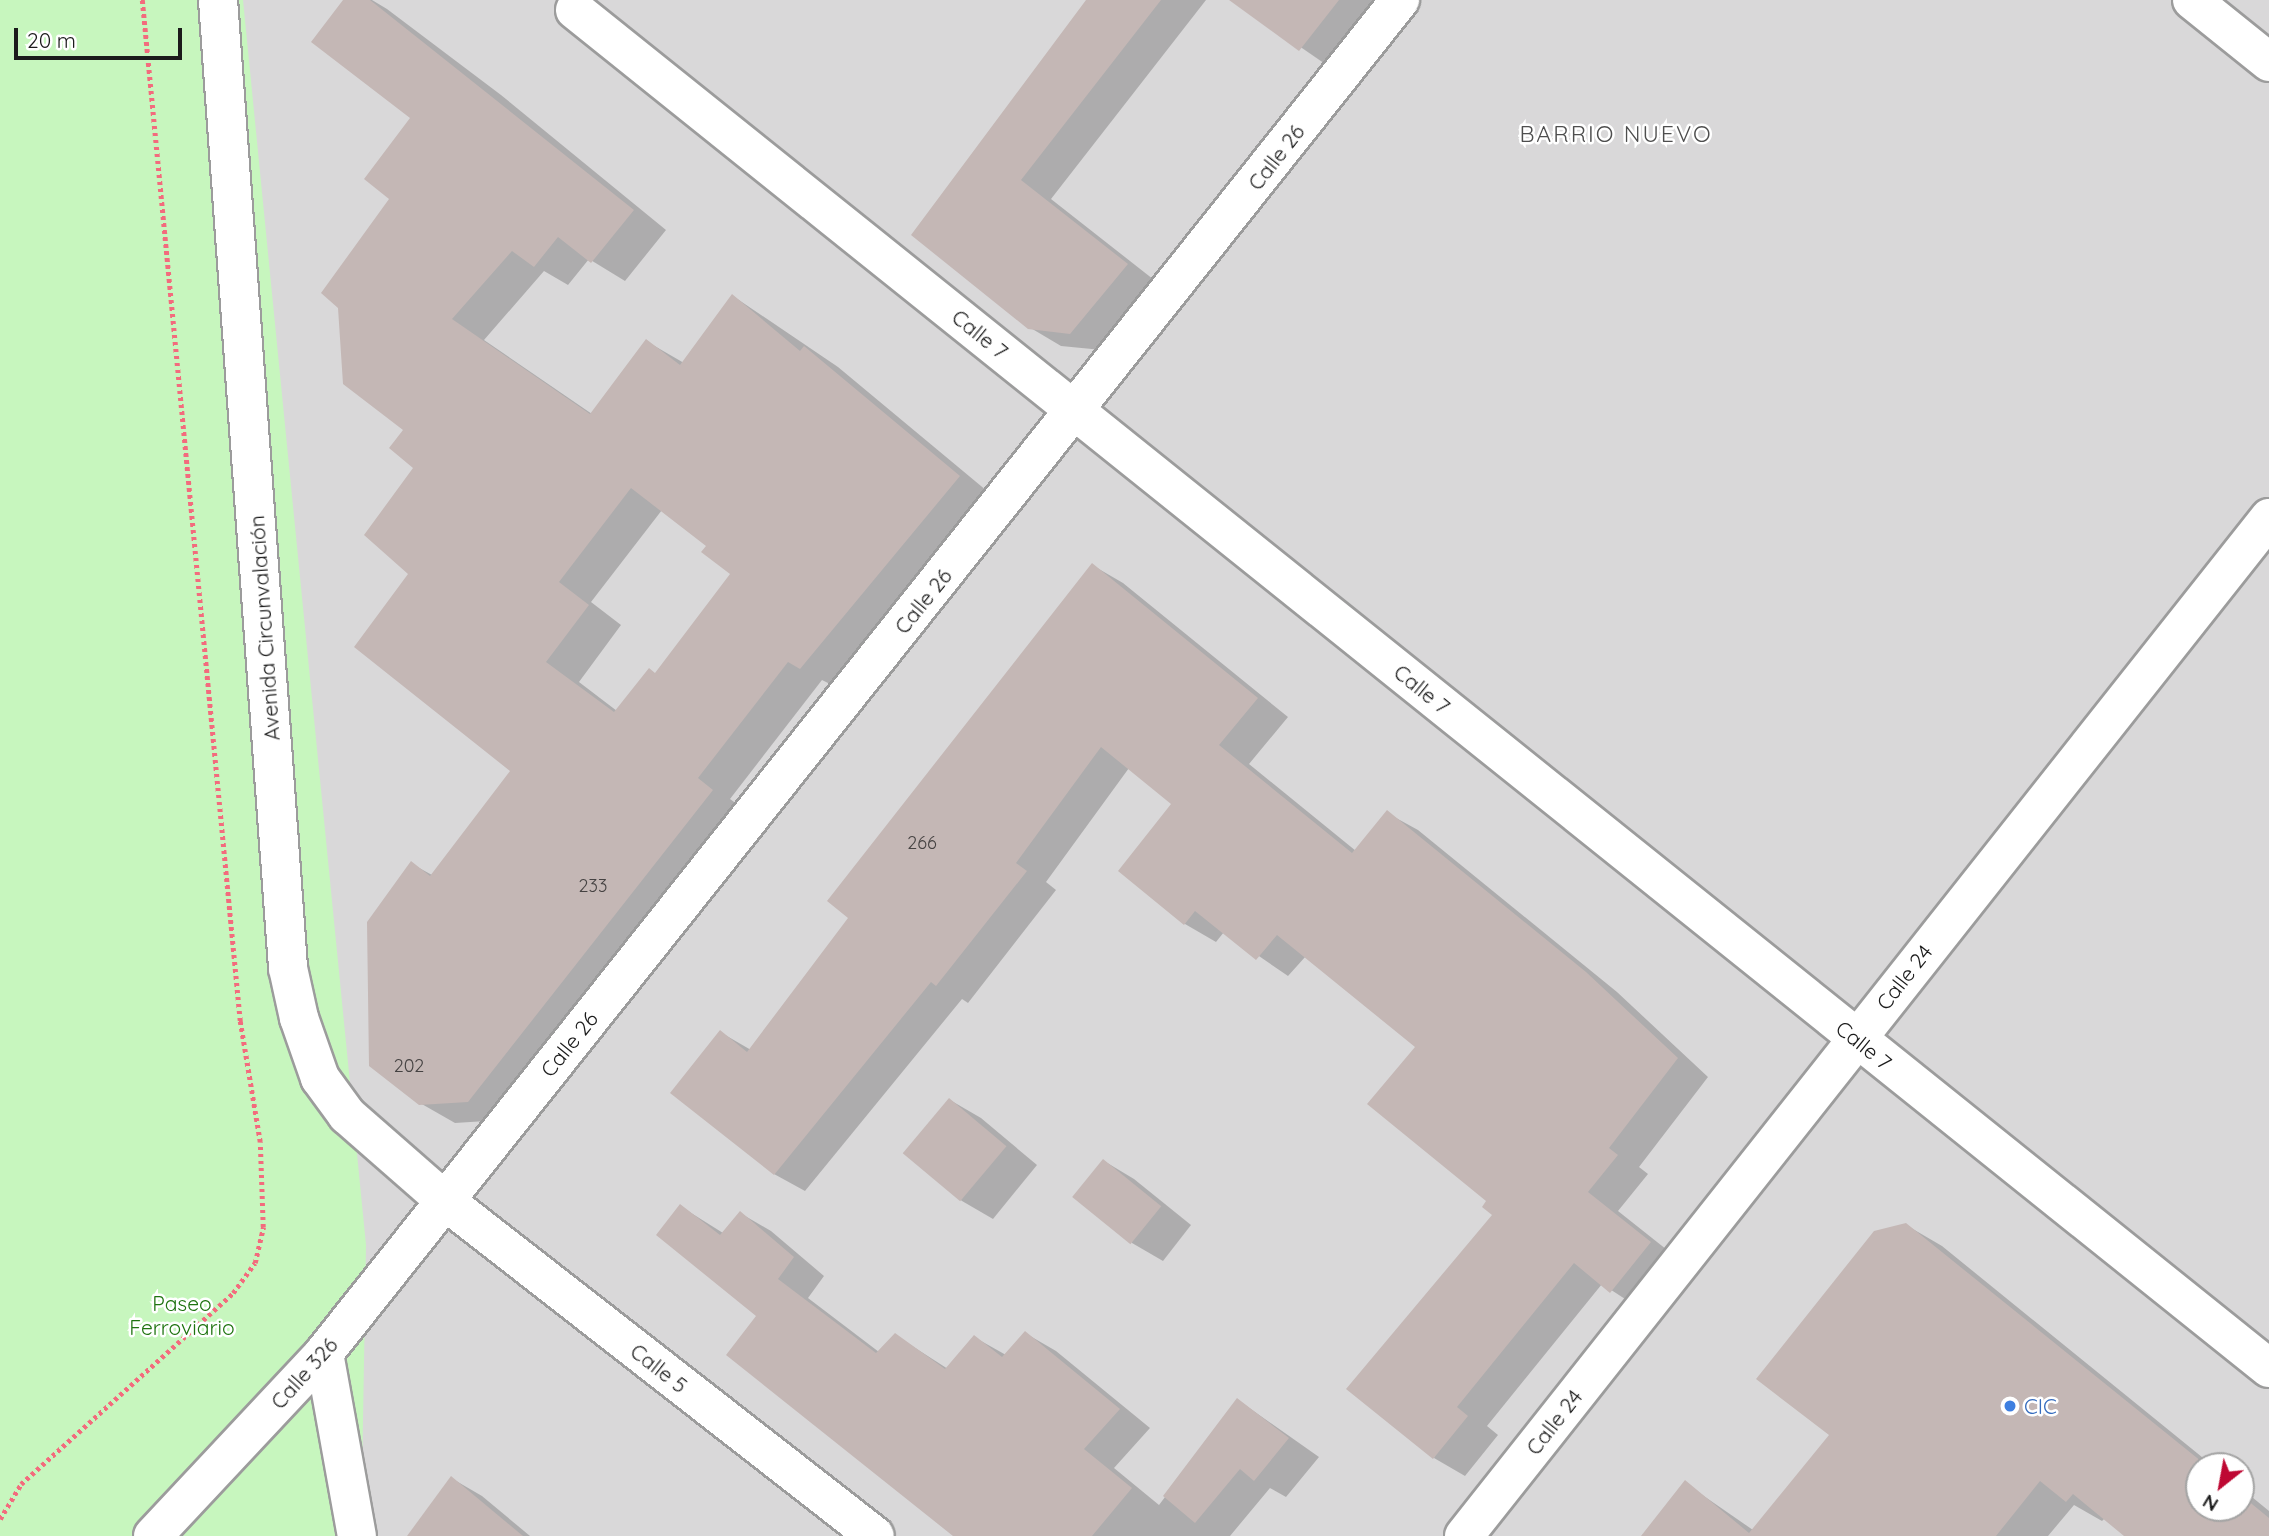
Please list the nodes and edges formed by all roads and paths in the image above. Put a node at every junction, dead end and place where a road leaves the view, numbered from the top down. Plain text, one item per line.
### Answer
1 (142, 0) edge
2 (218, 0) edge
3 (1400, 0) edge
4 (2192, 0) edge
5 (575, 10) dead end
6 (2269, 62) edge
7 (1076, 411) junction
8 (2269, 518) edge
9 (1855, 1038) junction
10 (444, 1200) junction
11 (324, 1353) junction
12 (2269, 1368) edge
13 (0, 1519) edge
14 (153, 1536) edge
15 (357, 1536) edge
16 (875, 1536) edge
17 (1464, 1536) edge

1 - 13 path
2 - 10 street, Avenida Circunvalación
3 - 7 street, Calle 26
4 - 6 street
5 - 7 street, Calle 7
7 - 9 street, Calle 7
7 - 10 street, Calle 26
8 - 9 street, Calle 24
9 - 12 street, Calle 7
9 - 17 street, Calle 24
10 - 11 street, Calle 326
10 - 16 street, Calle 5
11 - 14 street, Calle 326
11 - 15 street

